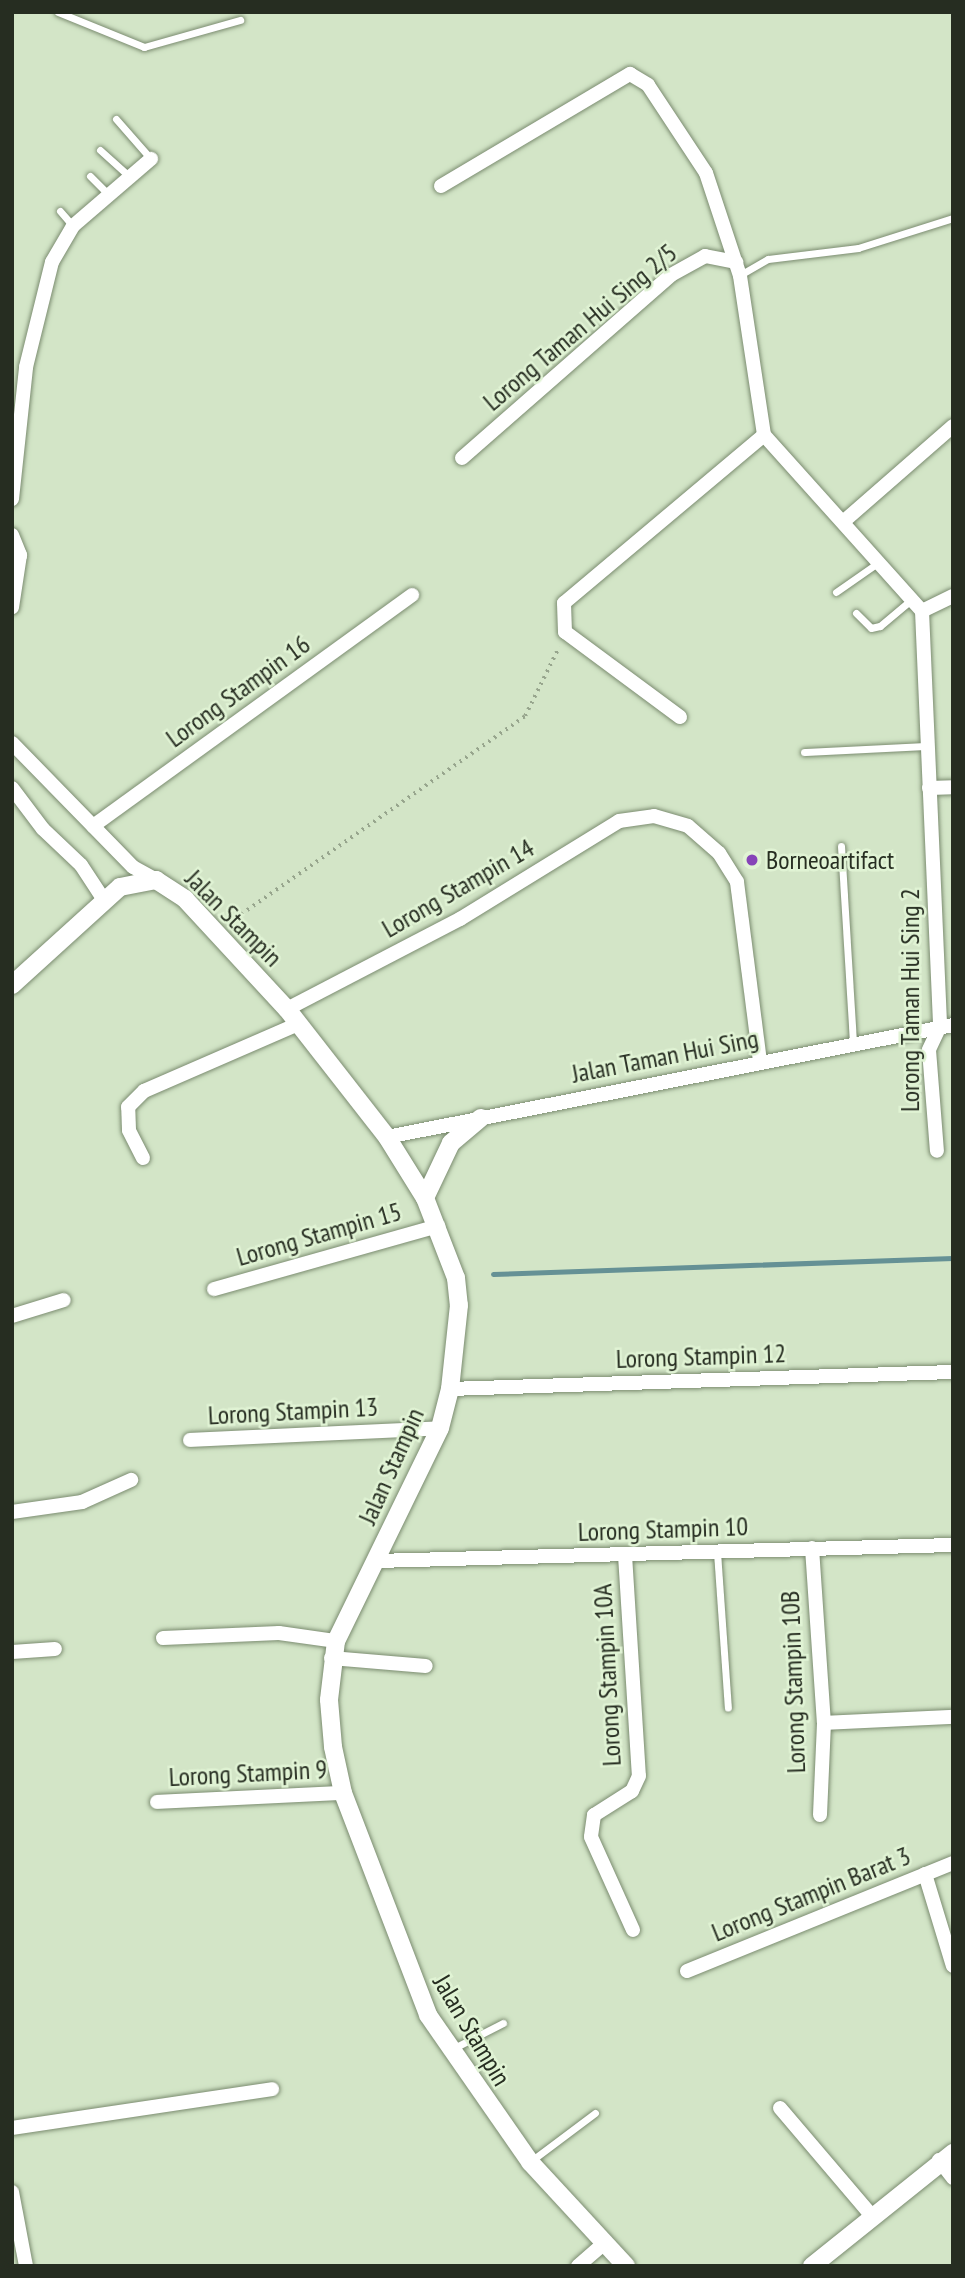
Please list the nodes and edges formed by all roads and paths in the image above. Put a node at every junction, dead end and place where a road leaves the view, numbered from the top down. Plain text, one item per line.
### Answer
1 (58, 12) edge
2 (240, 20) dead end
3 (116, 119) dead end
4 (100, 150) dead end
5 (151, 159) joint
6 (90, 176) dead end
7 (129, 176) junction
8 (441, 186) dead end
9 (107, 193) junction
10 (60, 211) dead end
11 (953, 218) edge
12 (73, 226) junction
13 (738, 269) junction
14 (953, 426) edge
15 (764, 435) junction
16 (462, 458) dead end
17 (12, 499) edge
18 (843, 522) junction
19 (12, 534) edge
20 (880, 561) junction
21 (836, 592) dead end
22 (412, 595) dead end
23 (953, 596) edge
24 (911, 600) junction
25 (12, 607) edge
26 (922, 611) junction
27 (856, 613) dead end
28 (565, 632) junction
29 (680, 717) dead end
30 (12, 743) edge
31 (927, 746) junction
32 (804, 752) dead end
33 (953, 787) edge
34 (12, 788) edge
35 (929, 788) junction
36 (93, 826) junction
37 (841, 846) dead end
38 (156, 880) junction
39 (104, 901) junction
40 (216, 932) junction
41 (12, 985) edge
42 (287, 1009) junction
43 (298, 1024) junction
44 (946, 1026) edge
45 (853, 1042) junction
46 (760, 1062) junction
47 (481, 1118) junction
48 (387, 1137) junction
49 (937, 1151) dead end
50 (143, 1158) dead end
51 (425, 1198) junction
52 (438, 1226) junction
53 (214, 1289) dead end
54 (64, 1300) dead end
55 (12, 1316) edge
56 (953, 1372) edge
57 (450, 1389) junction
58 (440, 1428) junction
59 (190, 1440) dead end
60 (131, 1480) dead end
61 (12, 1512) edge
62 (953, 1545) edge
63 (812, 1548) junction
64 (717, 1551) junction
65 (625, 1555) junction
66 (376, 1561) junction
67 (163, 1637) dead end
68 (55, 1649) dead end
69 (334, 1650) junction
70 (12, 1652) edge
71 (426, 1666) dead end
72 (728, 1707) dead end
73 (953, 1717) edge
74 (824, 1723) junction
75 (343, 1793) junction
76 (157, 1802) dead end
77 (820, 1815) dead end
78 (953, 1863) edge
79 (925, 1874) junction
80 (633, 1930) dead end
81 (953, 1966) edge
82 (687, 1970) dead end
83 (503, 2023) dead end
84 (451, 2050) junction
85 (272, 2089) dead end
86 (780, 2108) dead end
87 (595, 2113) dead end
88 (12, 2128) edge
89 (946, 2156) edge
90 (530, 2162) junction
91 (953, 2178) edge
92 (12, 2192) edge
93 (872, 2216) junction
94 (603, 2244) junction
95 (26, 2266) edge
96 (579, 2266) edge
97 (626, 2266) edge
98 (812, 2266) edge

1 - 2 lane
3 - 5 lane
4 - 7 lane
5 - 7 street
6 - 9 lane
7 - 9 street
8 - 13 street
9 - 12 street
10 - 12 lane
11 - 13 lane
12 - 17 street
13 - 15 street
13 - 16 street, Lorong Taman Hui Sing 2/5
14 - 18 street
15 - 18 street
15 - 28 street
18 - 20 street
19 - 25 street
20 - 21 lane
20 - 24 street
22 - 36 street, Lorong Stampin 16
23 - 26 street
24 - 26 street
24 - 27 lane
26 - 31 street, Lorong Taman Hui Sing 2
28 - 29 street
28 - 40 path
30 - 36 street
31 - 32 lane
31 - 35 street, Lorong Taman Hui Sing 2
33 - 35 street
34 - 39 street
35 - 44 street, Lorong Taman Hui Sing 2
36 - 38 street
37 - 45 lane
38 - 39 street, Jalan Stampin
38 - 40 street, Jalan Stampin
39 - 41 street, Jalan Stampin
40 - 42 street, Jalan Stampin
42 - 43 street, Jalan Stampin
42 - 46 street, Lorong Stampin 14
43 - 48 street, Jalan Stampin
43 - 50 street
44 - 45 street, Jalan Taman Hui Sing
44 - 49 street, Lorong Taman Hui Sing 2
45 - 46 street, Jalan Taman Hui Sing
46 - 47 street, Jalan Taman Hui Sing
47 - 48 street, Jalan Taman Hui Sing
47 - 51 street
48 - 51 street, Jalan Stampin
51 - 52 street, Jalan Stampin
52 - 53 street, Lorong Stampin 15
52 - 57 street, Jalan Stampin
54 - 55 street
56 - 57 street, Lorong Stampin 12
57 - 58 street, Jalan Stampin
58 - 59 street, Lorong Stampin 13
58 - 66 street, Jalan Stampin
60 - 61 street
62 - 63 street, Lorong Stampin 10
63 - 64 street, Lorong Stampin 10
63 - 74 street, Lorong Stampin 10B
64 - 65 street, Lorong Stampin 10
64 - 72 lane
65 - 66 street, Lorong Stampin 10
65 - 80 street, Lorong Stampin 10A
66 - 69 street, Jalan Stampin
67 - 69 street
68 - 70 street
69 - 71 street
69 - 75 street, Jalan Stampin
73 - 74 street
74 - 77 street, Lorong Stampin 10B
75 - 76 street, Lorong Stampin 9
75 - 84 street, Jalan Stampin
78 - 79 street, Lorong Stampin Barat 3
79 - 81 street
79 - 82 street, Lorong Stampin Barat 3
83 - 84 lane
84 - 90 street, Jalan Stampin
85 - 88 street
86 - 93 street
87 - 90 lane
89 - 91 street
89 - 93 street
90 - 94 street, Jalan Stampin
92 - 95 street
93 - 98 street
94 - 96 street
94 - 97 street, Jalan Stampin

